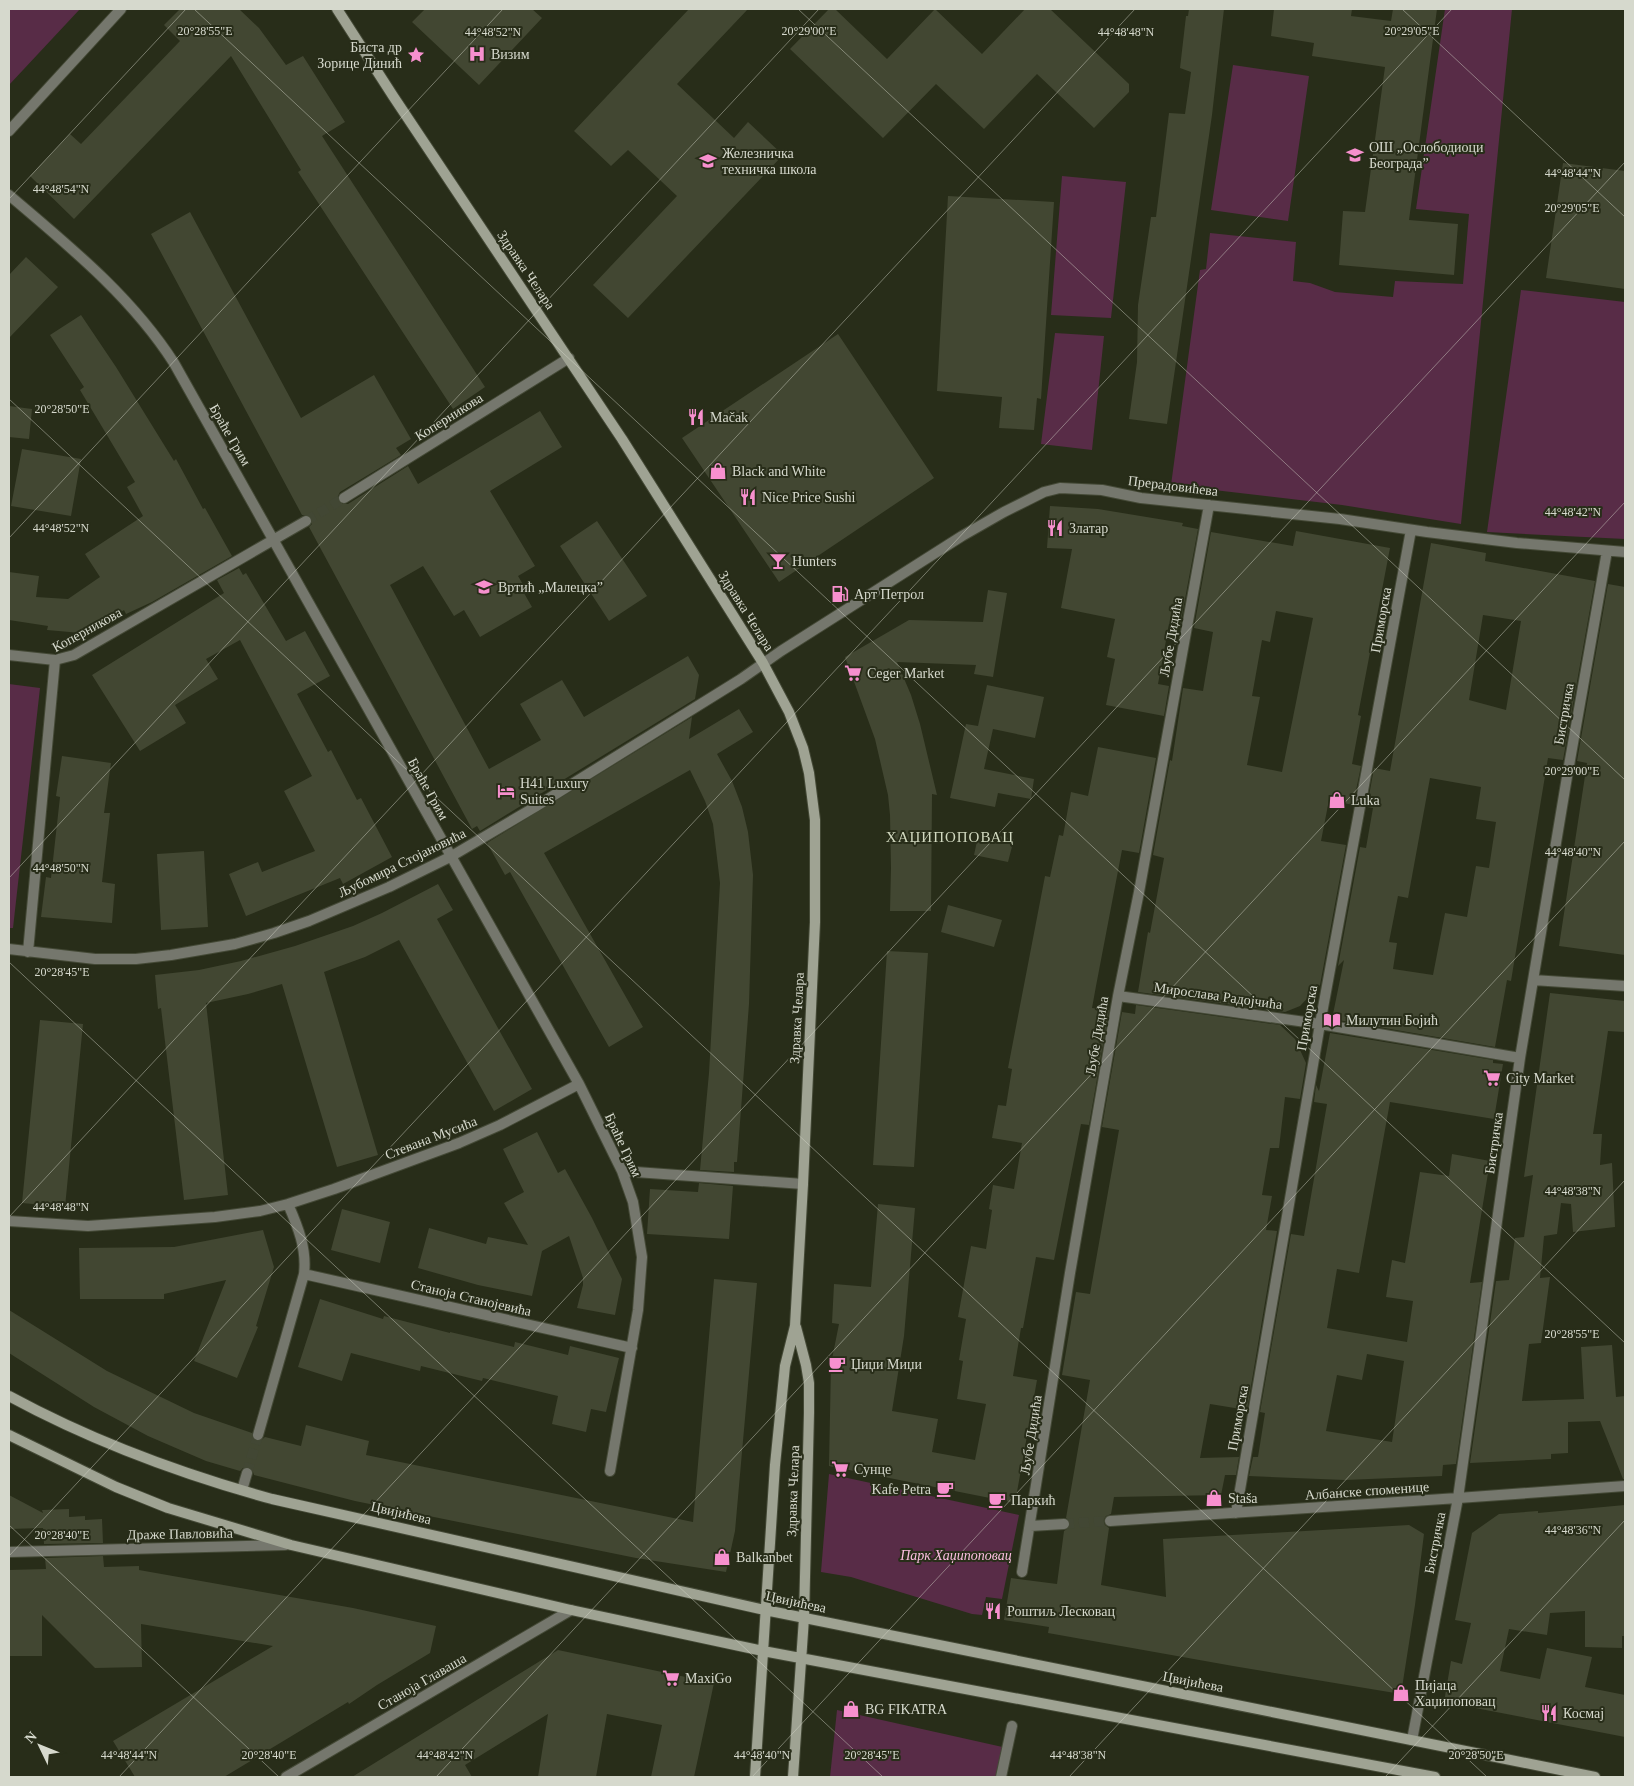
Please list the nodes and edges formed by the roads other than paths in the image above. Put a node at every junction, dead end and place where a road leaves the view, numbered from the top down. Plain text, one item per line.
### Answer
1 (121, 9) edge
2 (338, 9) edge
3 (9, 131) edge
4 (9, 195) edge
5 (569, 358) junction
6 (344, 498) tunnel mouth
7 (1209, 505) junction
8 (306, 521) tunnel mouth
9 (1411, 530) junction
10 (274, 539) junction
11 (1607, 550) junction
12 (1625, 552) edge
13 (9, 655) edge
14 (55, 660) junction
15 (763, 663) junction
16 (450, 857) junction
17 (9, 949) edge
18 (28, 952) junction
19 (1534, 980) junction
20 (1625, 986) edge
21 (1118, 996) junction
22 (1320, 1024) junction
23 (1520, 1058) junction
24 (579, 1084) junction
25 (622, 1171) junction
26 (803, 1184) junction
27 (288, 1204) junction
28 (9, 1221) edge
29 (304, 1274) junction
30 (796, 1326) junction
31 (632, 1348) junction
32 (9, 1396) edge
33 (9, 1435) edge
34 (258, 1435) tunnel mouth
35 (610, 1471) dead end
36 (247, 1473) tunnel mouth
37 (1625, 1486) edge
38 (242, 1490) junction
39 (1458, 1498) junction
40 (1236, 1513) junction
41 (1110, 1521) tunnel mouth
42 (1064, 1524) tunnel mouth
43 (1030, 1526) junction
44 (291, 1544) junction
45 (9, 1552) edge
46 (1022, 1572) dead end
47 (571, 1610) junction
48 (765, 1610) junction
49 (804, 1618) junction
50 (763, 1651) junction
51 (801, 1658) junction
52 (1012, 1726) dead end
53 (1412, 1740) junction
54 (286, 1777) edge
55 (755, 1777) edge
56 (793, 1777) edge
57 (1001, 1777) edge
58 (1435, 1777) edge
59 (1595, 1777) edge

1 - 3 street
2 - 5 main road, Здравка Челара
4 - 10 street, Браће Грим
5 - 6 street, Коперникова
5 - 15 main road, Здравка Челара
7 - 9 street, Прерадовићева
7 - 15 street, Прерадовићева
7 - 21 street, Љубе Дидића
8 - 10 street, Коперникова
9 - 11 street, Прерадовићева
9 - 22 street, Приморска
10 - 14 street, Коперникова
10 - 16 street, Браће Грим
11 - 12 street, Прерадовићева
11 - 19 street, Бистричка
13 - 14 street
14 - 18 street, Коперникова
15 - 16 street, Љубомира Стојановића
15 - 26 main road, Здравка Челара
16 - 18 street, Љубомира Стојановића
16 - 24 street, Браће Грим
17 - 18 street, Љубомира Стојановића
19 - 20 street
19 - 23 street, Бистричка
21 - 22 street, Мирослава Радојчића
21 - 43 street, Љубе Дидића
22 - 23 street, Мирослава Радојчића
22 - 40 street, Приморска
23 - 39 street, Бистричка
24 - 25 street, Браће Грим
24 - 27 street, Стевана Мусића
25 - 26 street
25 - 31 street, Браће Грим
26 - 30 main road, Здравка Челара
27 - 28 street, Стевана Мусића
27 - 29 street
29 - 31 street, Станоја Станојевића
29 - 34 street
30 - 48 main road, Здравка Челара
30 - 49 main road, Здравка Челара
31 - 35 street, Браће Грим
32 - 38 main road, Цвијићева
33 - 44 main road
36 - 38 street
37 - 39 street, Албанске споменице
38 - 48 main road, Цвијићева
39 - 40 street, Албанске споменице
39 - 53 street, Бистричка
40 - 41 street, Албанске споменице
42 - 43 street
43 - 46 street, Љубе Дидића
44 - 45 street, Драже Павловића
44 - 47 main road
47 - 50 main road
47 - 54 street, Станоја Главаша
48 - 49 main road, Цвијићева
48 - 50 main road, Здравка Челара
49 - 51 main road, Здравка Челара
49 - 53 main road, Цвијићева
50 - 51 main road
50 - 55 main road, Здравка Челара
51 - 56 main road, Здравка Челара
51 - 58 main road
52 - 57 street
53 - 59 main road, Цвијићева

